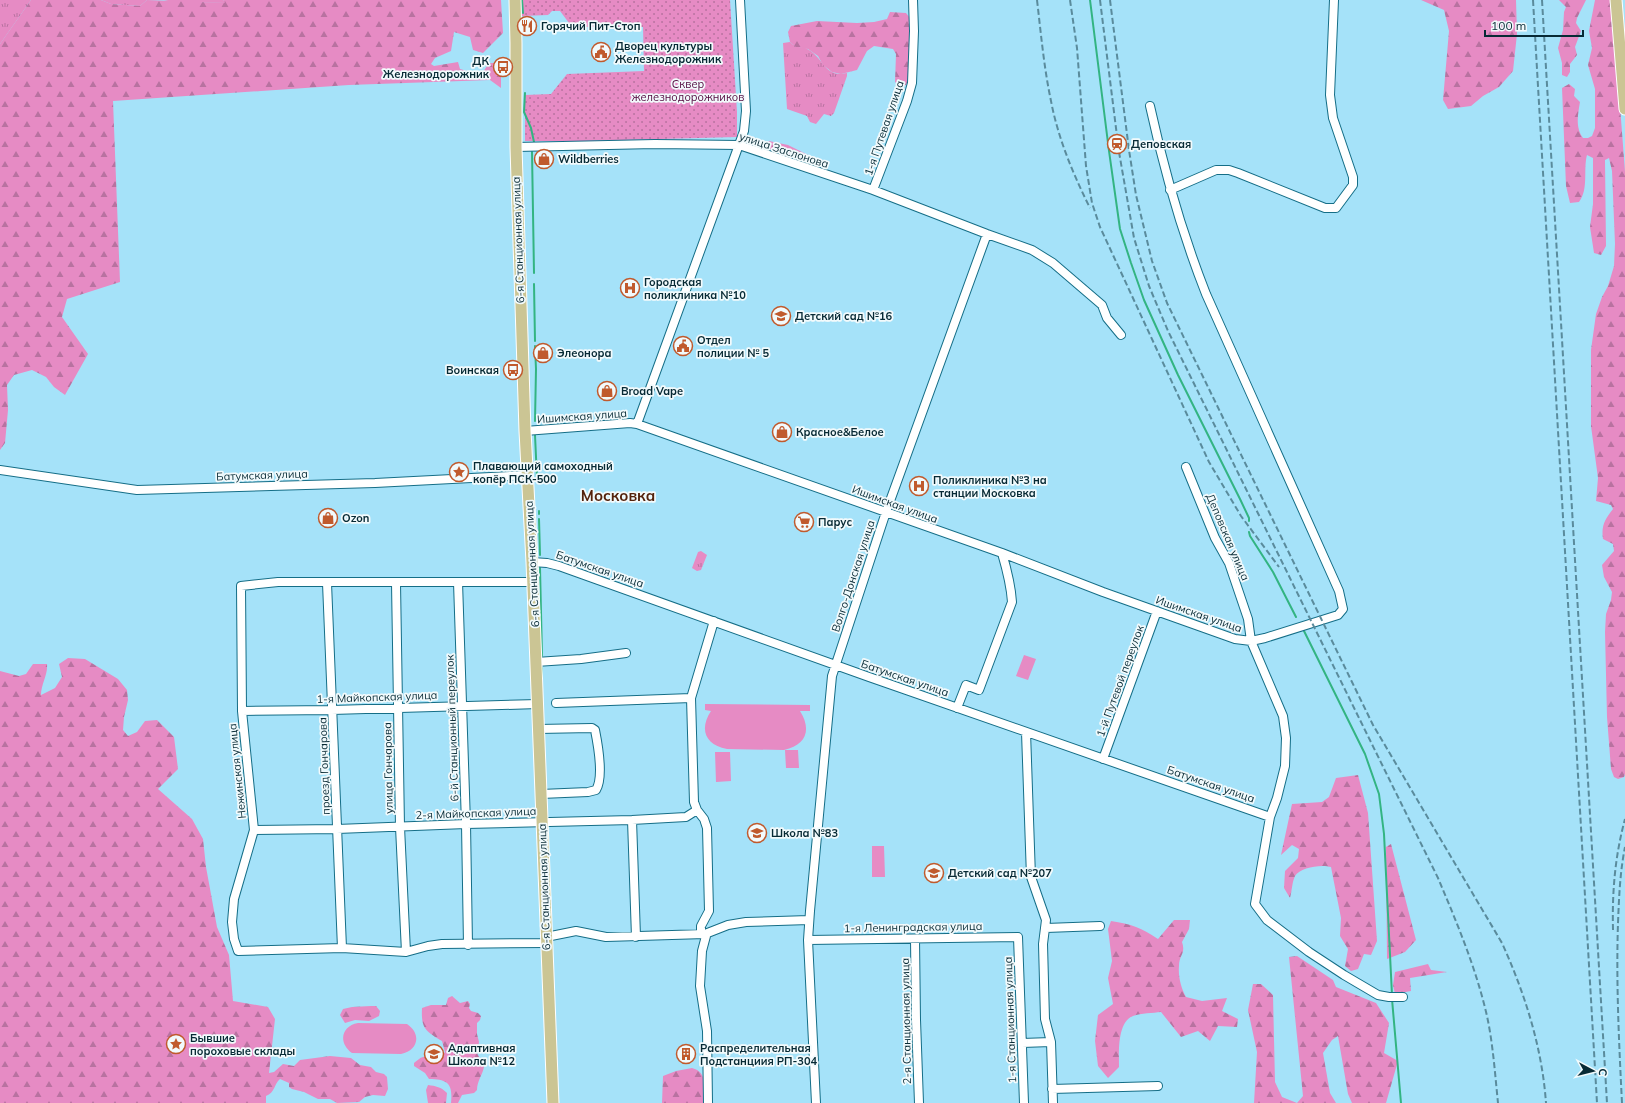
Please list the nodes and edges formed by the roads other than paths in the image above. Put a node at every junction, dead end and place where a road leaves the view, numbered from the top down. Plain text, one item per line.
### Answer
1 (515, 0) edge
2 (740, 0) edge
3 (913, 0) edge
4 (1334, 0) edge
5 (1616, 0) edge
6 (1150, 106) dead end
7 (1625, 109) edge
8 (739, 145) junction
9 (516, 147) junction
10 (873, 190) junction
11 (1170, 190) junction
12 (988, 234) junction
13 (1121, 335) dead end
14 (637, 424) junction
15 (525, 431) junction
16 (1186, 467) dead end
17 (0, 470) edge
18 (527, 476) junction
19 (886, 512) junction
20 (1002, 553) junction
21 (532, 562) junction
22 (396, 582) junction
23 (458, 582) junction
24 (533, 582) junction
25 (327, 583) junction
26 (1157, 611) junction
27 (714, 622) junction
28 (1251, 641) junction
29 (626, 653) dead end
30 (536, 662) junction
31 (836, 665) junction
32 (691, 698) junction
33 (556, 703) dead end
34 (538, 704) junction
35 (462, 705) junction
36 (398, 707) junction
37 (957, 708) junction
38 (332, 710) junction
39 (242, 711) junction
40 (538, 729) junction
41 (1026, 732) junction
42 (1103, 759) junction
43 (541, 794) junction
44 (697, 810) junction
45 (1270, 817) junction
46 (632, 820) junction
47 (542, 822) junction
48 (466, 824) junction
49 (400, 827) junction
50 (338, 829) junction
51 (254, 830) junction
52 (809, 920) junction
53 (1100, 926) dead end
54 (1046, 928) junction
55 (705, 934) junction
56 (636, 936) junction
57 (1018, 937) joint
58 (915, 938) junction
59 (546, 940) junction
60 (808, 940) junction
61 (468, 945) junction
62 (342, 948) junction
63 (406, 952) junction
64 (1403, 997) dead end
65 (1051, 1042) junction
66 (1022, 1043) junction
67 (1158, 1086) dead end
68 (1052, 1089) junction
69 (552, 1103) edge
70 (708, 1103) edge
71 (816, 1103) edge
72 (919, 1103) edge
73 (1024, 1103) edge
74 (1053, 1103) edge

1 - 9 main road, 6-я Станционная улица
2 - 8 street
3 - 10 street, 1-я Путевая улица
4 - 11 street
5 - 7 main road
6 - 11 street
8 - 9 street, улица Заслонова
8 - 10 street, улица Заслонова
8 - 14 street
9 - 15 main road, 6-я Станционная улица
10 - 12 street, улица Заслонова
11 - 28 street
12 - 13 street
12 - 19 street, Волго-Донская улица
14 - 15 street, Ишимская улица
14 - 19 street, Ишимская улица
15 - 18 main road, 6-я Станционная улица
16 - 28 street, Деповская улица
17 - 18 street, Батумская улица
18 - 21 main road, 6-я Станционная улица
19 - 20 street, Ишимская улица
19 - 31 street, Волго-Донская улица
20 - 26 street, Ишимская улица
20 - 37 street
21 - 24 main road, 6-я Станционная улица
21 - 27 street, Батумская улица
22 - 23 street
22 - 25 street
22 - 36 street, улица Гончарова
23 - 24 street
23 - 35 street, 6-й Станционный переулок
24 - 30 main road, 6-я Станционная улица
25 - 38 street, проезд Гончарова
25 - 39 street, Нежинская улица
26 - 28 street, Ишимская улица
26 - 42 street, 1-й Путевой переулок
27 - 31 street, Батумская улица
27 - 32 street
28 - 45 street, Деповская улица
29 - 30 street
30 - 34 main road, 6-я Станционная улица
31 - 37 street, Батумская улица
31 - 52 street, Волго-Донская улица
32 - 33 street
32 - 44 street
34 - 35 street, 1-я Майкопская улица
34 - 40 main road, 6-я Станционная улица
35 - 36 street, 1-я Майкопская улица
35 - 48 street, 6-й Станционный переулок
36 - 38 street, 1-я Майкопская улица
36 - 49 street, улица Гончарова
37 - 41 street, Батумская улица
38 - 39 street, 1-я Майкопская улица
38 - 50 street, проезд Гончарова
39 - 51 street, Нежинская улица
40 - 43 main road, 6-я Станционная улица
40 - 43 street
41 - 42 street, Батумская улица
41 - 54 street
42 - 45 street, Батумская улица
43 - 47 main road, 6-я Станционная улица
44 - 46 street, 2-я Майкопская улица
44 - 55 street
45 - 64 street, Деповская улица
46 - 47 street, 2-я Майкопская улица
46 - 56 street
47 - 48 street, 2-я Майкопская улица
47 - 59 main road, 6-я Станционная улица
48 - 49 street, 2-я Майкопская улица
48 - 61 street, 6-й Станционный переулок
49 - 50 street, 2-я Майкопская улица
49 - 63 street, улица Гончарова
50 - 51 street, 2-я Майкопская улица
50 - 62 street, проезд Гончарова
51 - 62 street, Нежинская улица
52 - 55 street
52 - 60 street, Волго-Донская улица
53 - 54 street
54 - 65 street
55 - 56 street
55 - 70 street
56 - 59 street
57 - 58 street, 1-я Ленинградская улица
57 - 66 street, 1-я Станционная улица
58 - 60 street, 1-я Ленинградская улица
58 - 72 street, 2-я Станционная улица
59 - 61 street
59 - 69 main road, 6-я Станционная улица
60 - 71 street, Волго-Донская улица
61 - 63 street
62 - 63 street
65 - 66 street
65 - 68 street
66 - 73 street, 1-я Станционная улица
67 - 68 street
68 - 74 street

